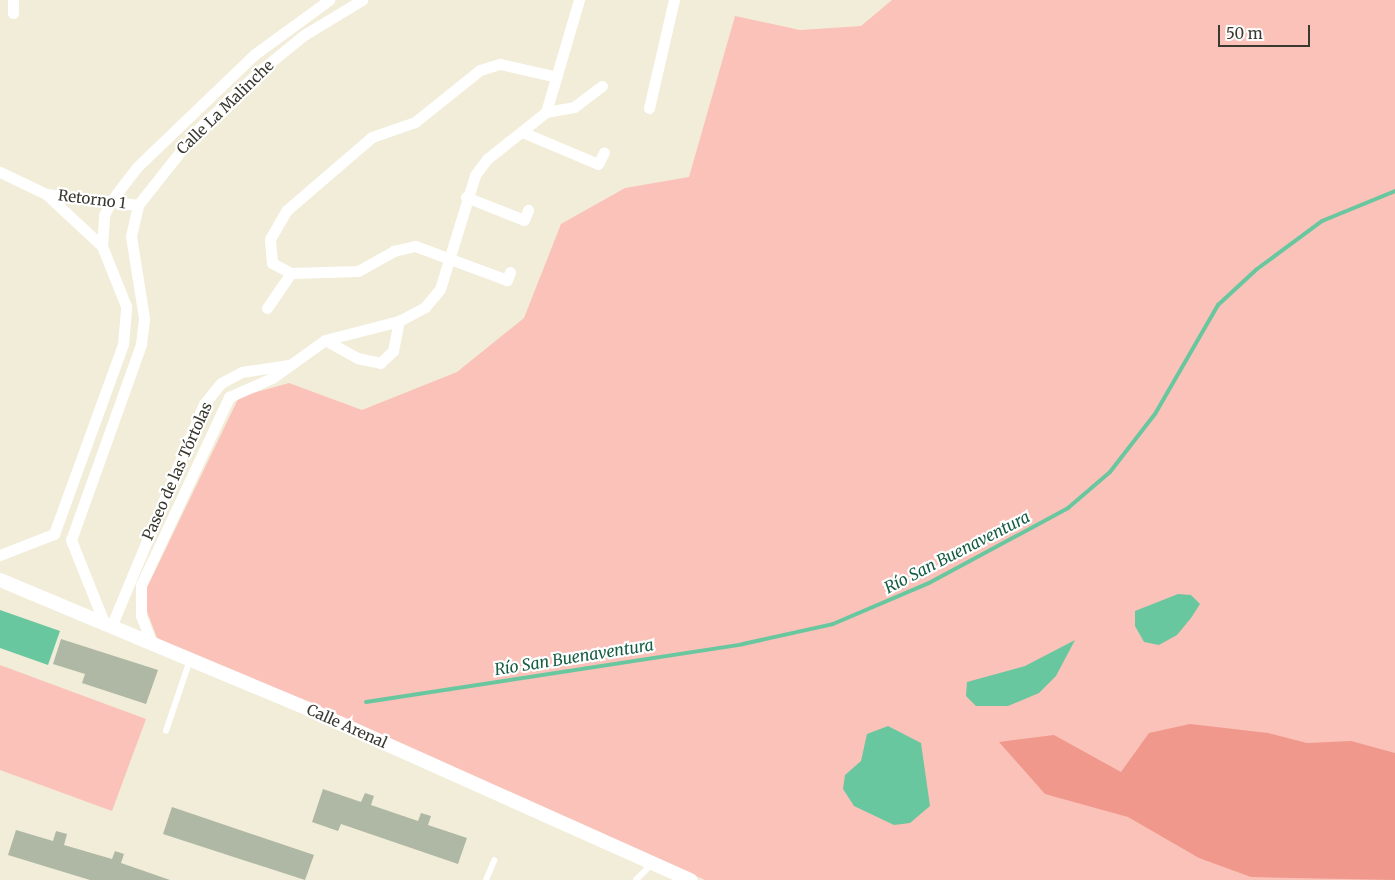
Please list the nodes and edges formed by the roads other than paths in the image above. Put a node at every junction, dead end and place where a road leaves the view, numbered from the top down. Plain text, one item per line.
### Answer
1 (13, 0) edge
2 (329, 0) edge
3 (362, 0) edge
4 (579, 0) edge
5 (674, 0) edge
6 (13, 13) dead end
7 (557, 77) junction
8 (602, 86) dead end
9 (649, 108) dead end
10 (546, 112) junction
11 (522, 132) junction
12 (604, 152) dead end
13 (0, 172) edge
14 (46, 194) junction
15 (466, 198) junction
16 (111, 201) junction
17 (138, 205) junction
18 (528, 210) dead end
19 (102, 246) junction
20 (450, 258) junction
21 (510, 272) dead end
22 (291, 273) junction
23 (267, 308) dead end
24 (399, 322) junction
25 (325, 340) junction
26 (289, 365) junction
27 (66, 500) junction
28 (83, 506) junction
29 (54, 534) junction
30 (72, 540) junction
31 (0, 555) edge
32 (0, 580) edge
33 (108, 626) junction
34 (152, 644) junction
35 (190, 660) junction
36 (166, 731) dead end
37 (494, 861) dead end
38 (653, 863) junction
39 (486, 880) edge
40 (636, 880) edge
41 (691, 880) edge

1 - 6 street
2 - 16 street, Calle La Malinche
3 - 17 street, Calle La Malinche
4 - 7 street
5 - 9 street
7 - 10 street
7 - 22 street
8 - 10 street
10 - 11 street, Paseo de las Tórtolas
11 - 12 street
11 - 15 street, Paseo de las Tórtolas
13 - 14 street, Retorno 1
14 - 16 street, Retorno 1
14 - 19 street, Retorno 1
15 - 18 street
15 - 20 street, Paseo de las Tórtolas
16 - 17 street, Retorno 1
16 - 19 street, Calle La Malinche
17 - 28 street, Calle La Malinche
19 - 27 street, Calle La Malinche
20 - 21 street
20 - 22 street
20 - 24 street, Paseo de las Tórtolas
22 - 23 street
24 - 25 street, Paseo de las Tórtolas
24 - 25 street
25 - 26 street, Paseo de las Tórtolas
26 - 33 street, Paseo de las Tórtolas
26 - 34 street, Paseo de las Tórtolas
27 - 28 street
27 - 29 street, Calle La Malinche
28 - 30 street, Calle La Malinche
29 - 30 street
29 - 31 street
30 - 33 street
32 - 33 street, Calle Arenal
33 - 34 street, Calle Arenal
34 - 35 street, Calle Arenal
35 - 36 lane
35 - 38 street, Calle Arenal
37 - 39 lane
38 - 40 lane
38 - 41 street, Calle Arenal

